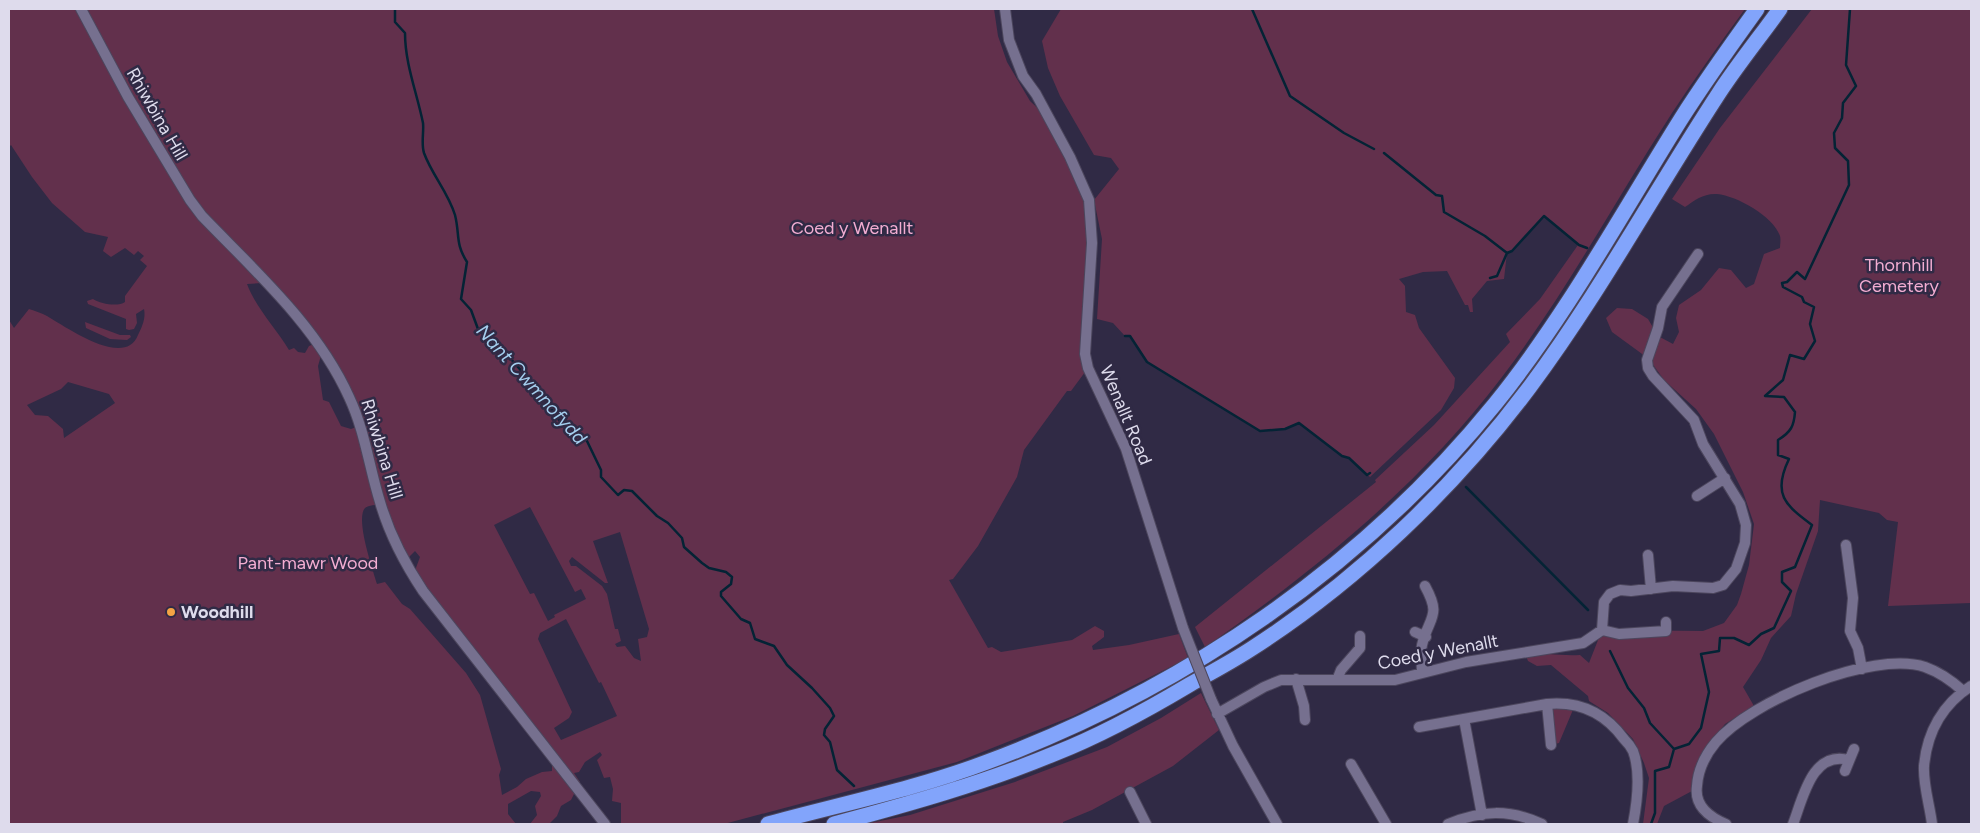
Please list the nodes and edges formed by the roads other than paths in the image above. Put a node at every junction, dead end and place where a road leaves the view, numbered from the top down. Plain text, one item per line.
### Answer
1 (81, 9) edge
2 (1005, 9) edge
3 (1757, 9) edge
4 (1780, 9) edge
5 (1698, 254) dead end
6 (1725, 478) junction
7 (1697, 496) dead end
8 (1846, 545) dead end
9 (1648, 554) dead end
10 (1425, 586) dead end
11 (1651, 589) junction
12 (1666, 622) dead end
13 (1602, 630) junction
14 (1415, 632) dead end
15 (1360, 636) dead end
16 (1426, 637) junction
17 (1862, 669) junction
18 (1422, 673) junction
19 (1296, 679) junction
20 (1337, 680) junction
21 (1967, 688) edge
22 (1547, 704) junction
23 (1217, 714) junction
24 (1464, 719) junction
25 (1305, 720) dead end
26 (1419, 727) dead end
27 (1551, 745) dead end
28 (1854, 748) dead end
29 (1849, 760) junction
30 (1351, 764) dead end
31 (1845, 771) dead end
32 (1130, 792) dead end
33 (1482, 815) junction
34 (604, 824) edge
35 (768, 824) edge
36 (834, 824) edge
37 (1146, 824) edge
38 (1277, 824) edge
39 (1386, 824) edge
40 (1448, 824) edge
41 (1539, 824) edge
42 (1633, 824) edge
43 (1726, 824) edge
44 (1793, 824) edge
45 (1932, 824) edge

1 - 34 street, Rhiwbina Hill
2 - 23 street, Wenallt Road, bridge
3 - 35 highway
4 - 36 highway
5 - 6 street
6 - 7 street
6 - 11 street
8 - 17 street
9 - 11 street
10 - 16 street
11 - 13 street
12 - 13 street
13 - 18 street, Coed y Wenallt
14 - 16 street
15 - 20 street
16 - 18 street
17 - 21 street
17 - 43 street
18 - 20 street, Coed y Wenallt
19 - 20 street, Coed y Wenallt
19 - 23 street, Coed y Wenallt
19 - 25 street
21 - 45 street
22 - 24 street
22 - 27 street
22 - 42 street
23 - 38 street, Wenallt Road
24 - 26 street
24 - 33 street
28 - 29 street
29 - 31 street
29 - 44 street
30 - 39 street
32 - 37 street
33 - 40 street
33 - 41 street

